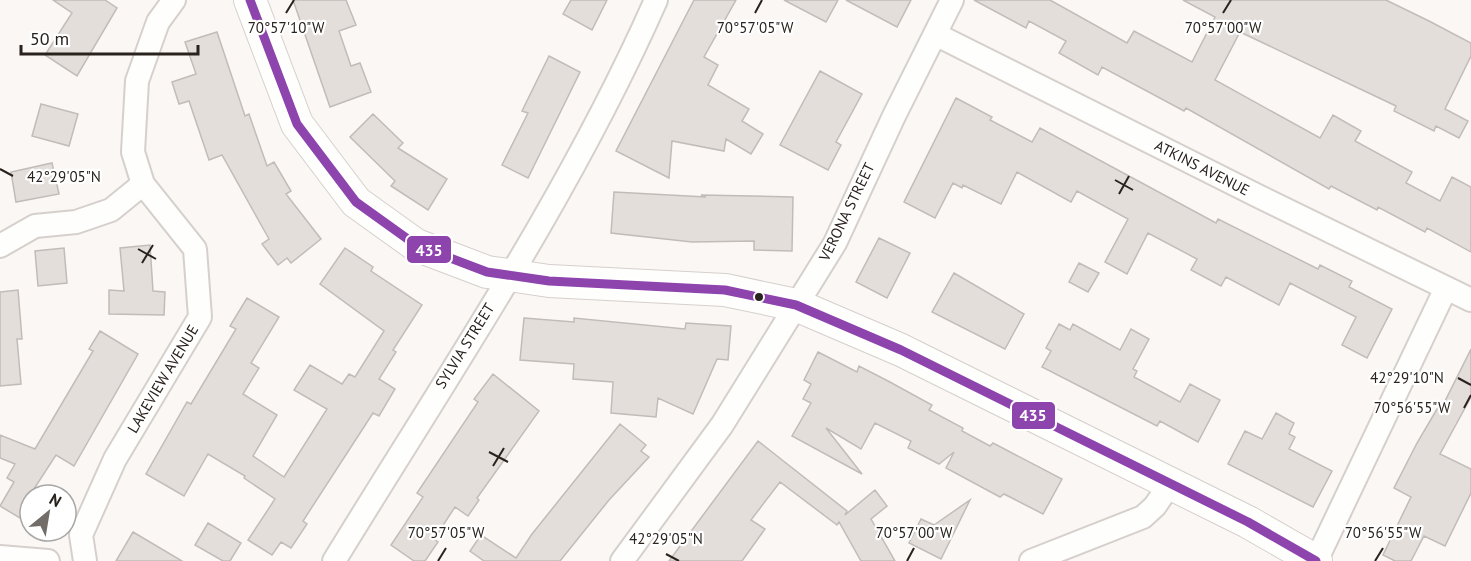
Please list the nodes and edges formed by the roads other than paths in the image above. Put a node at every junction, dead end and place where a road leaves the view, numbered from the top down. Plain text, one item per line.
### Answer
1 (174, 0) edge
2 (250, 0) edge
3 (656, 0) edge
4 (952, 0) edge
5 (935, 34) junction
6 (143, 184) junction
7 (0, 246) edge
8 (509, 275) junction
9 (1446, 288) junction
10 (1471, 300) edge
11 (796, 305) junction
12 (1170, 484) junction
13 (0, 556) edge
14 (48, 561) edge
15 (85, 561) edge
16 (334, 561) edge
17 (622, 561) edge
18 (1031, 561) edge
19 (1316, 561) edge

1 - 6 street, LAKEVIEW AVENUE
2 - 8 street
3 - 8 street, SYLVIA STREET
4 - 5 street, VERONA STREET
5 - 9 street, ATKINS AVENUE
5 - 11 street, VERONA STREET
6 - 7 street
6 - 15 street, LAKEVIEW AVENUE
8 - 11 street
8 - 16 street, SYLVIA STREET
9 - 10 street, ATKINS AVENUE
9 - 19 street
11 - 12 street
11 - 17 street, VERONA STREET
12 - 18 street
12 - 19 street
13 - 14 street

